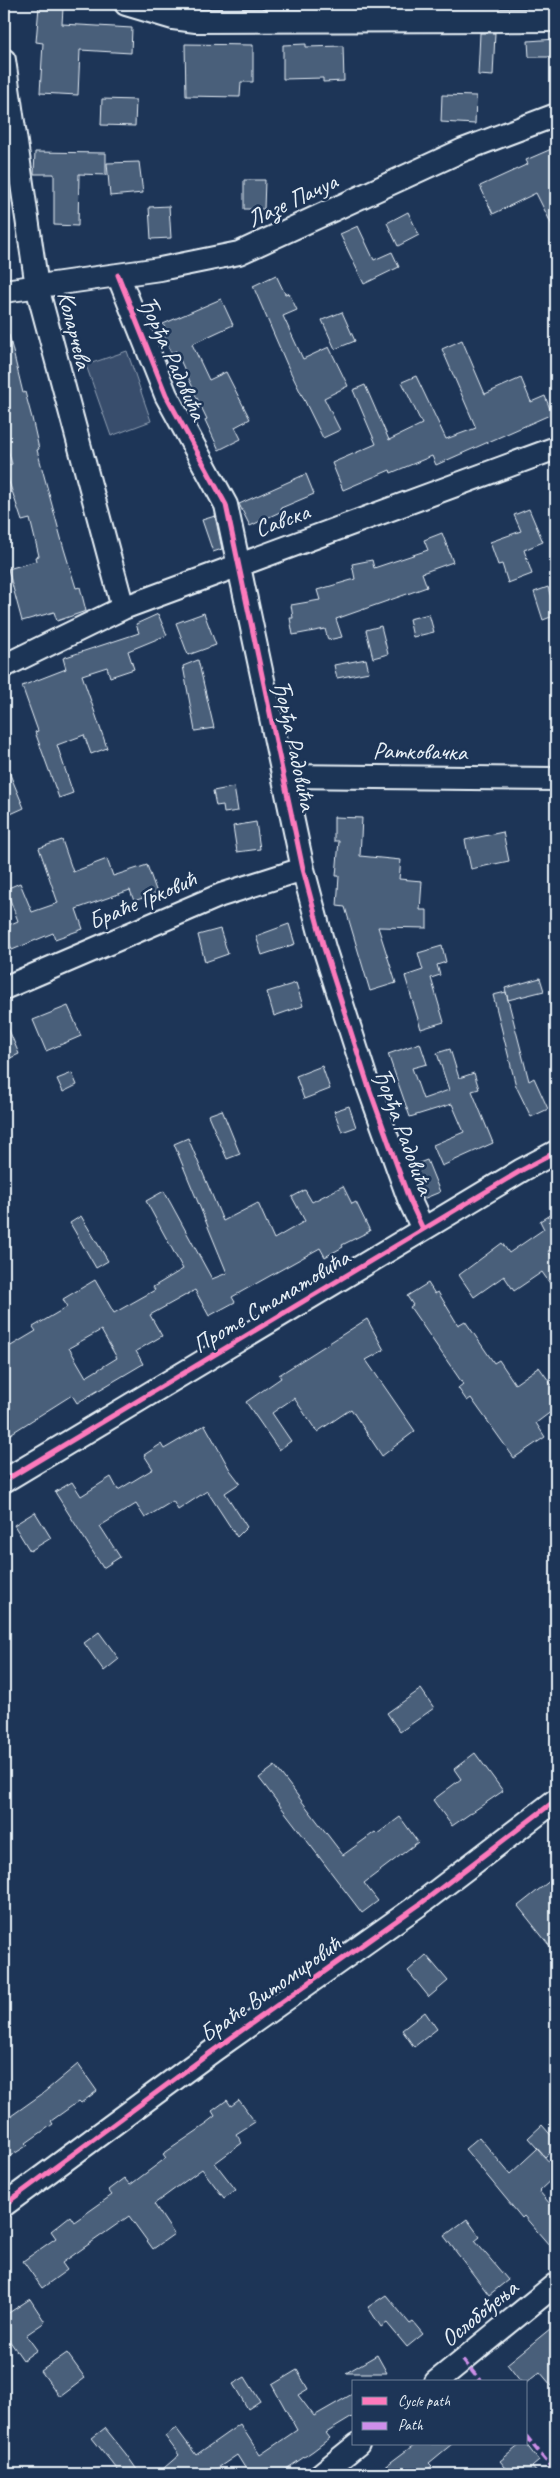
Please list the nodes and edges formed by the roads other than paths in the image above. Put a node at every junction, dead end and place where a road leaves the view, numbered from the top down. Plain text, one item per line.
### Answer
1 (126, 4) edge
2 (556, 20) edge
3 (4, 60) edge
4 (556, 115) edge
5 (118, 275) junction
6 (37, 287) junction
7 (4, 291) edge
8 (556, 448) edge
9 (240, 564) junction
10 (123, 608) junction
11 (4, 666) edge
12 (284, 776) junction
13 (556, 778) edge
14 (303, 869) junction
15 (4, 988) edge
16 (556, 1152) edge
17 (423, 1229) junction
18 (4, 1481) edge
19 (556, 1800) edge
20 (4, 2204) edge
21 (556, 2284) edge
22 (438, 2380) edge
23 (356, 2446) edge
24 (322, 2474) edge

1 - 2 street
3 - 6 street, Коларчева
4 - 5 street, Лазе Пачуа
5 - 6 street, Лазе Пачуа
5 - 9 street, Ђорђа Радовића
6 - 7 street, Лазе Пачуа
6 - 10 street, Коларчева
8 - 9 street, Савска
9 - 10 street, Савска
9 - 12 street, Ђорђа Радовића
10 - 11 street, Савска
12 - 13 street, Ратковачка
12 - 14 street, Ђорђа Радовића
14 - 15 street, Браће Грковић
14 - 17 street, Ђорђа Радовића
16 - 17 street, Проте Стаматовића
17 - 18 street, Проте Стаматовића
19 - 20 street, Браће Витомировић
21 - 22 street, Ослобођења
23 - 24 street

